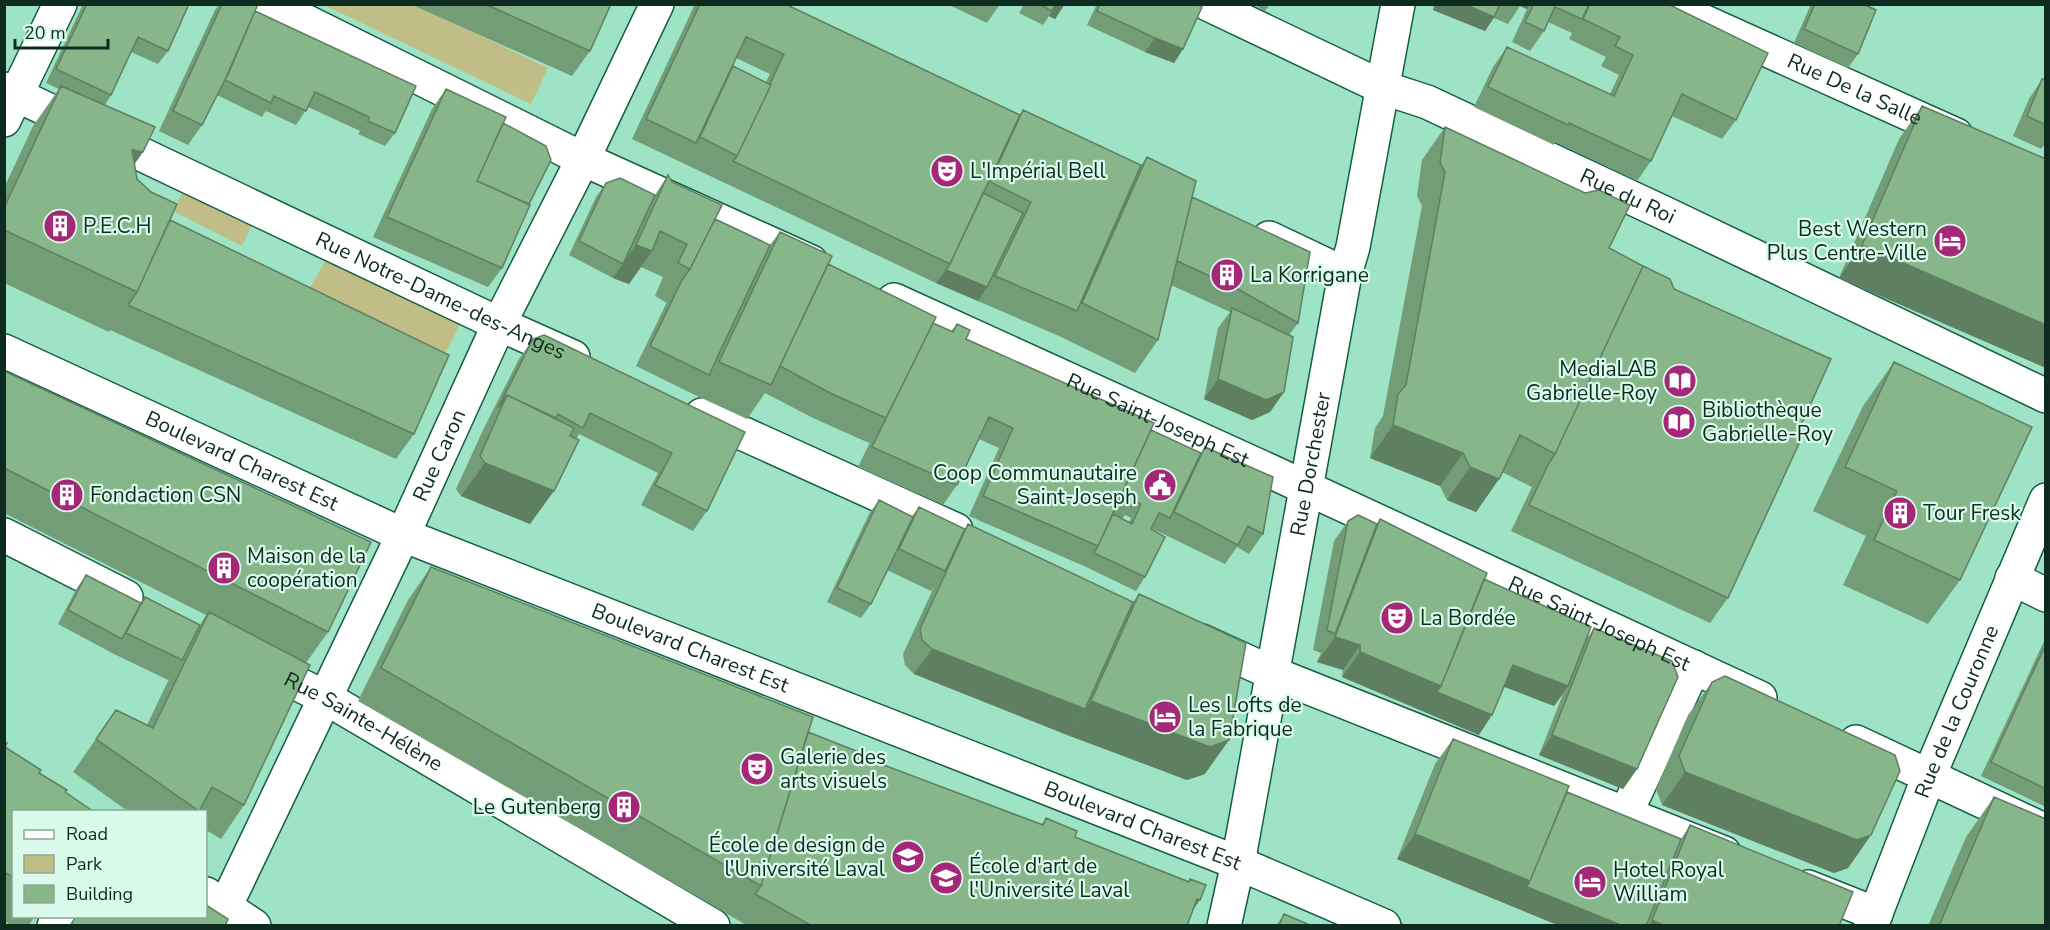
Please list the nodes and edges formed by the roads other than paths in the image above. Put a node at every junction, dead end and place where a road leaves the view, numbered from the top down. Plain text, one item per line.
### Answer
1 (60, 4) edge
2 (272, 4) edge
3 (657, 4) edge
4 (1208, 4) edge
5 (1398, 4) edge
6 (1665, 4) edge
7 (1384, 88) junction
8 (8, 101) edge
9 (1982, 146) edge
10 (583, 159) junction
11 (1245, 226) edge
12 (1346, 274) junction
13 (839, 275) edge
14 (871, 290) edge
15 (499, 324) junction
16 (4, 351) edge
17 (596, 367) edge
18 (2046, 396) edge
19 (672, 402) edge
20 (1307, 488) junction
21 (2046, 500) edge
22 (4, 535) edge
23 (403, 535) junction
24 (987, 544) edge
25 (2012, 578) junction
26 (2046, 595) edge
27 (151, 609) edge
28 (1172, 628) edge
29 (233, 651) edge
30 (1694, 667) junction
31 (1272, 673) junction
32 (326, 698) junction
33 (1790, 712) edge
34 (1833, 732) edge
35 (1929, 776) junction
36 (1626, 813) junction
37 (2046, 831) edge
38 (1238, 863) junction
39 (215, 901) edge
40 (1874, 920) edge
41 (254, 926) edge
42 (713, 926) edge
43 (1224, 926) edge
44 (1384, 926) edge

1 - 8 street
2 - 10 street
3 - 10 street, Rue Caron
4 - 7 street, Rue du Roi
5 - 7 street, Rue Dorchester
6 - 9 street, Rue De la Salle
7 - 12 street, Rue Dorchester
7 - 18 street, Rue du Roi
8 - 15 street, Rue Notre-Dame-des-Anges
10 - 13 street
10 - 15 street, Rue Caron
11 - 12 street
12 - 20 street, Rue Dorchester
14 - 20 street, Rue Saint-Joseph Est
15 - 17 street, Rue Notre-Dame-des-Anges
15 - 23 street, Rue Caron
16 - 23 street, Boulevard Charest Est
19 - 24 street
20 - 30 street, Rue Saint-Joseph Est
20 - 31 street, Rue Dorchester
21 - 25 street, Rue de la Couronne
22 - 27 street
23 - 32 street, Rue Caron
23 - 38 street, Boulevard Charest Est
25 - 26 street
25 - 35 street, Rue de la Couronne
28 - 31 street
29 - 32 street, Rue Sainte-Hélène
30 - 33 street, Rue Saint-Joseph Est
30 - 36 street
31 - 36 street
31 - 38 street, Rue Dorchester
32 - 39 street, Rue Caron
32 - 42 street, Rue Sainte-Hélène
34 - 35 street
35 - 37 street
35 - 40 street, Rue de la Couronne
36 - 40 street
38 - 43 street, Rue Dorchester
38 - 44 street, Boulevard Charest Est
39 - 41 street

